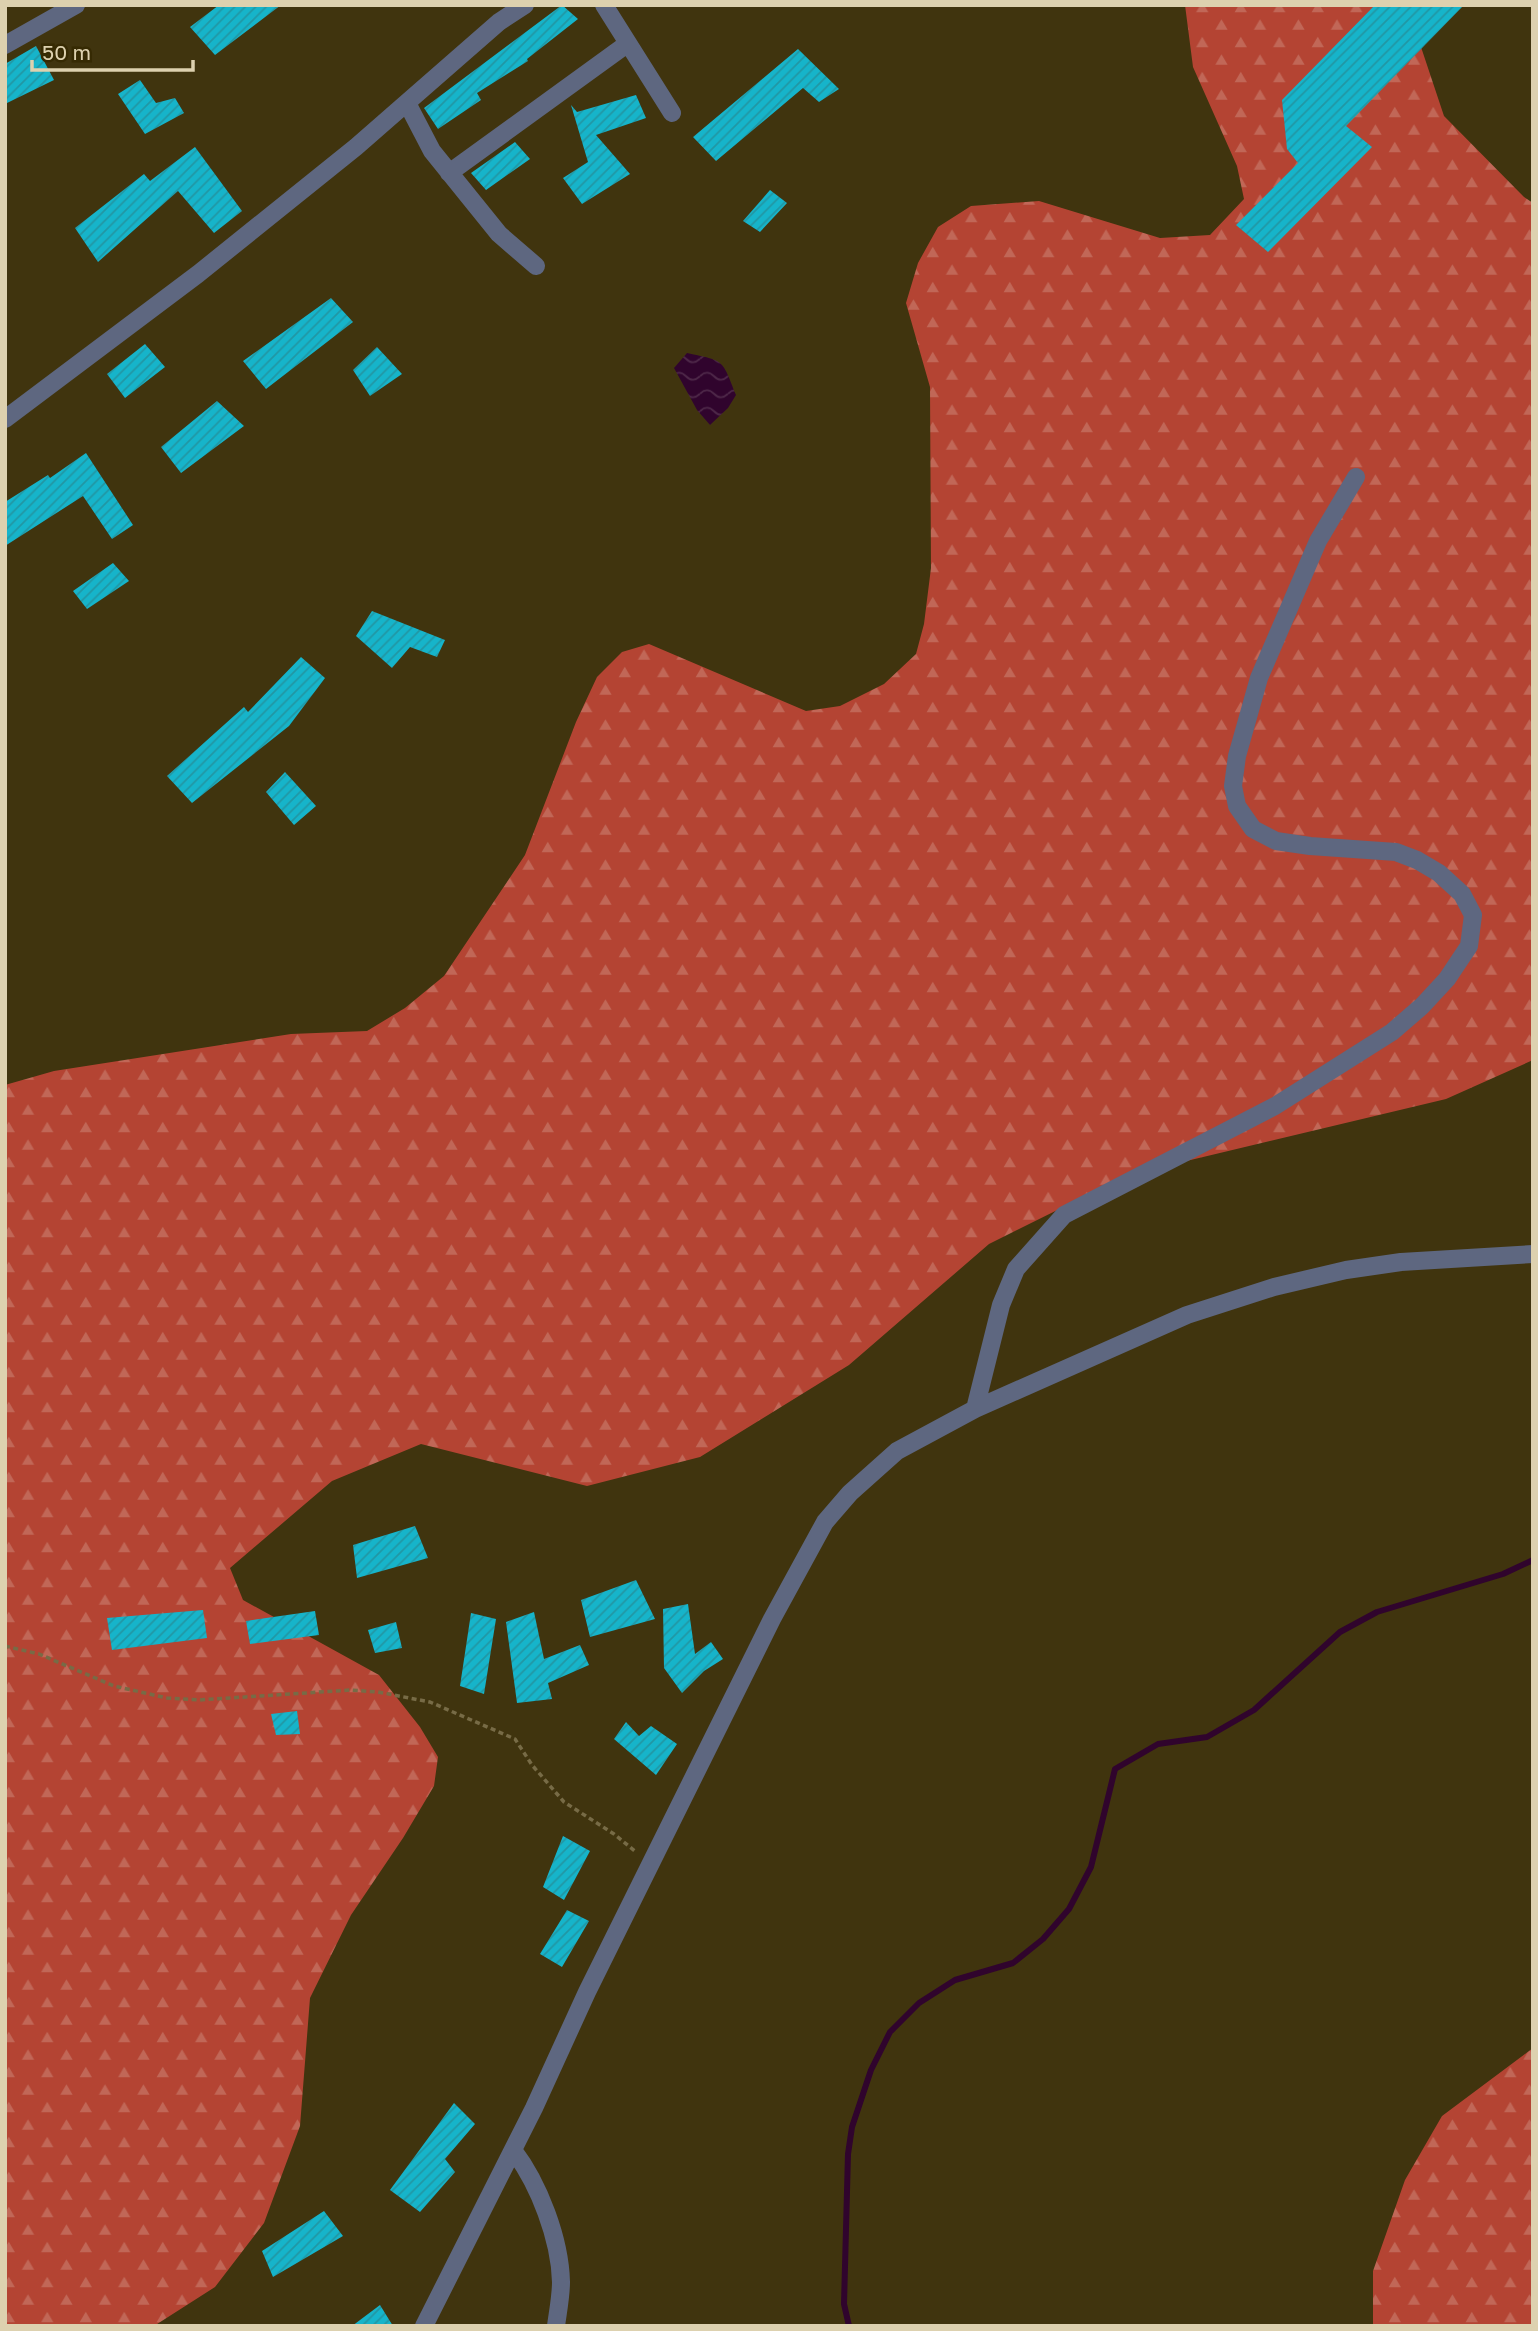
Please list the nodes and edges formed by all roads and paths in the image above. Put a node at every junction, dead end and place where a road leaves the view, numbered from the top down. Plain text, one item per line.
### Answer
1 (76, 5) edge
2 (524, 5) edge
3 (604, 5) edge
4 (626, 44) junction
5 (5, 45) edge
6 (407, 103) junction
7 (672, 113) dead end
8 (449, 173) junction
9 (536, 266) dead end
10 (5, 419) edge
11 (1356, 477) dead end
12 (1533, 1254) edge
13 (975, 1409) junction
14 (5, 1646) edge
15 (651, 1865) junction
16 (513, 2150) junction
17 (425, 2326) edge
18 (556, 2326) edge

1 - 5 street
2 - 6 street
3 - 4 street
4 - 7 street
4 - 8 street
6 - 8 street
6 - 10 street
8 - 9 street
11 - 13 street
12 - 13 street
13 - 15 street
14 - 15 path
15 - 16 street
16 - 17 street
16 - 18 street

